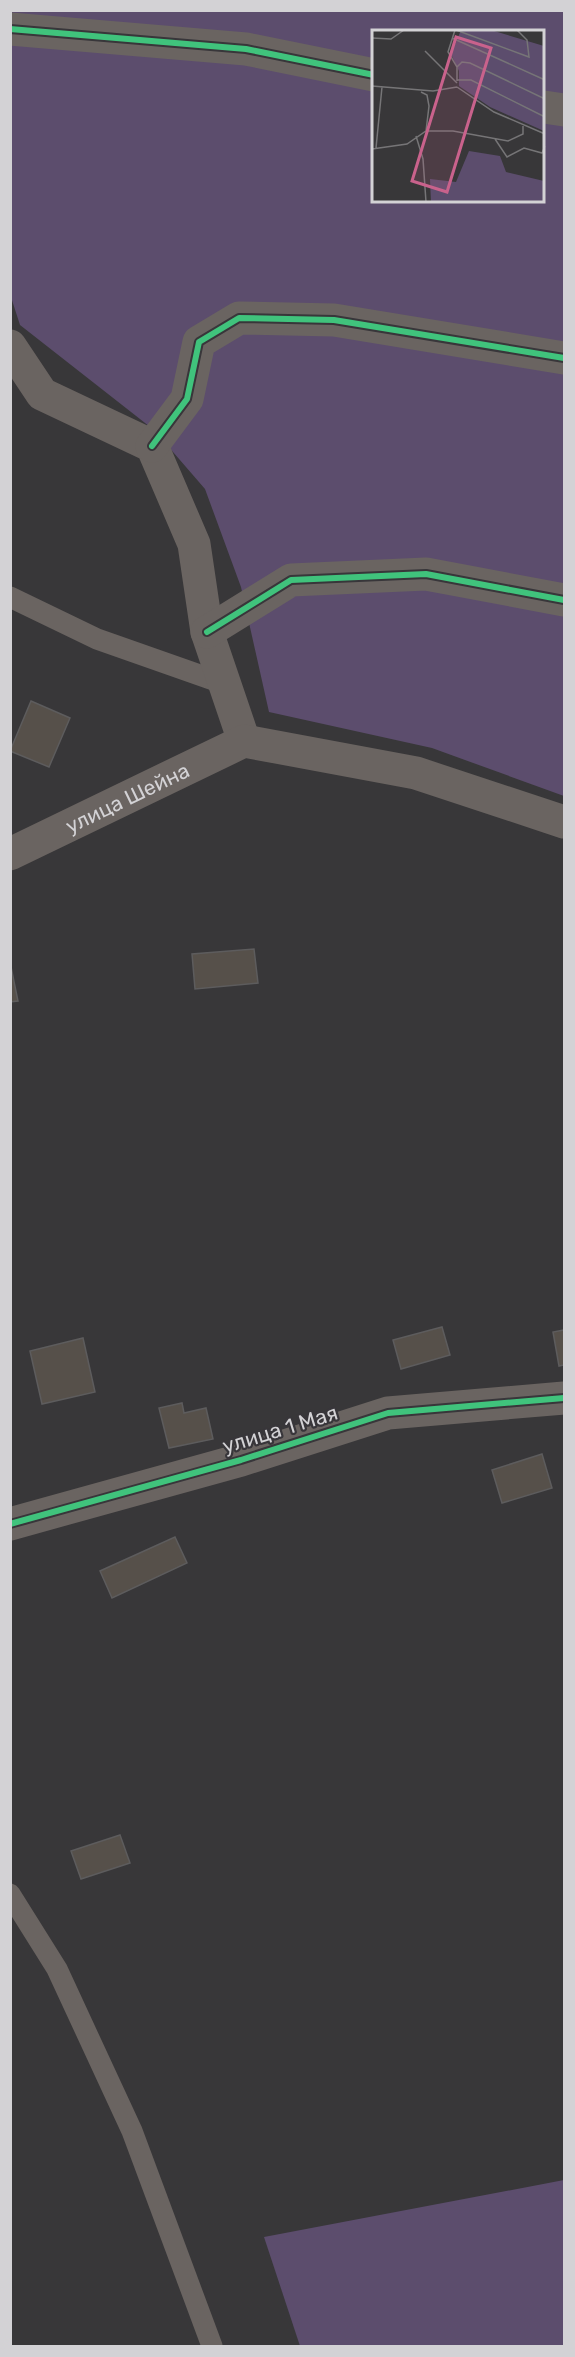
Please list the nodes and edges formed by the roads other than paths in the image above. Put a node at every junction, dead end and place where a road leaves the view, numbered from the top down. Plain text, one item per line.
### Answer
1 (10, 29) edge
2 (372, 75) edge
3 (545, 107) edge
4 (564, 110) edge
5 (10, 346) edge
6 (564, 358) edge
7 (152, 446) junction
8 (10, 597) edge
9 (564, 600) edge
10 (207, 632) junction
11 (225, 684) junction
12 (244, 741) junction
13 (564, 822) edge
14 (10, 854) edge
15 (564, 1398) edge
16 (10, 1524) edge
17 (10, 1894) edge
18 (212, 2346) edge

1 - 2 street
3 - 4 street
5 - 7 street
6 - 7 street
7 - 10 street
8 - 11 lane
9 - 10 street
10 - 11 street
11 - 12 street
12 - 13 street
12 - 14 street, улица Шейна
15 - 16 street, улица 1 Мая
17 - 18 lane

